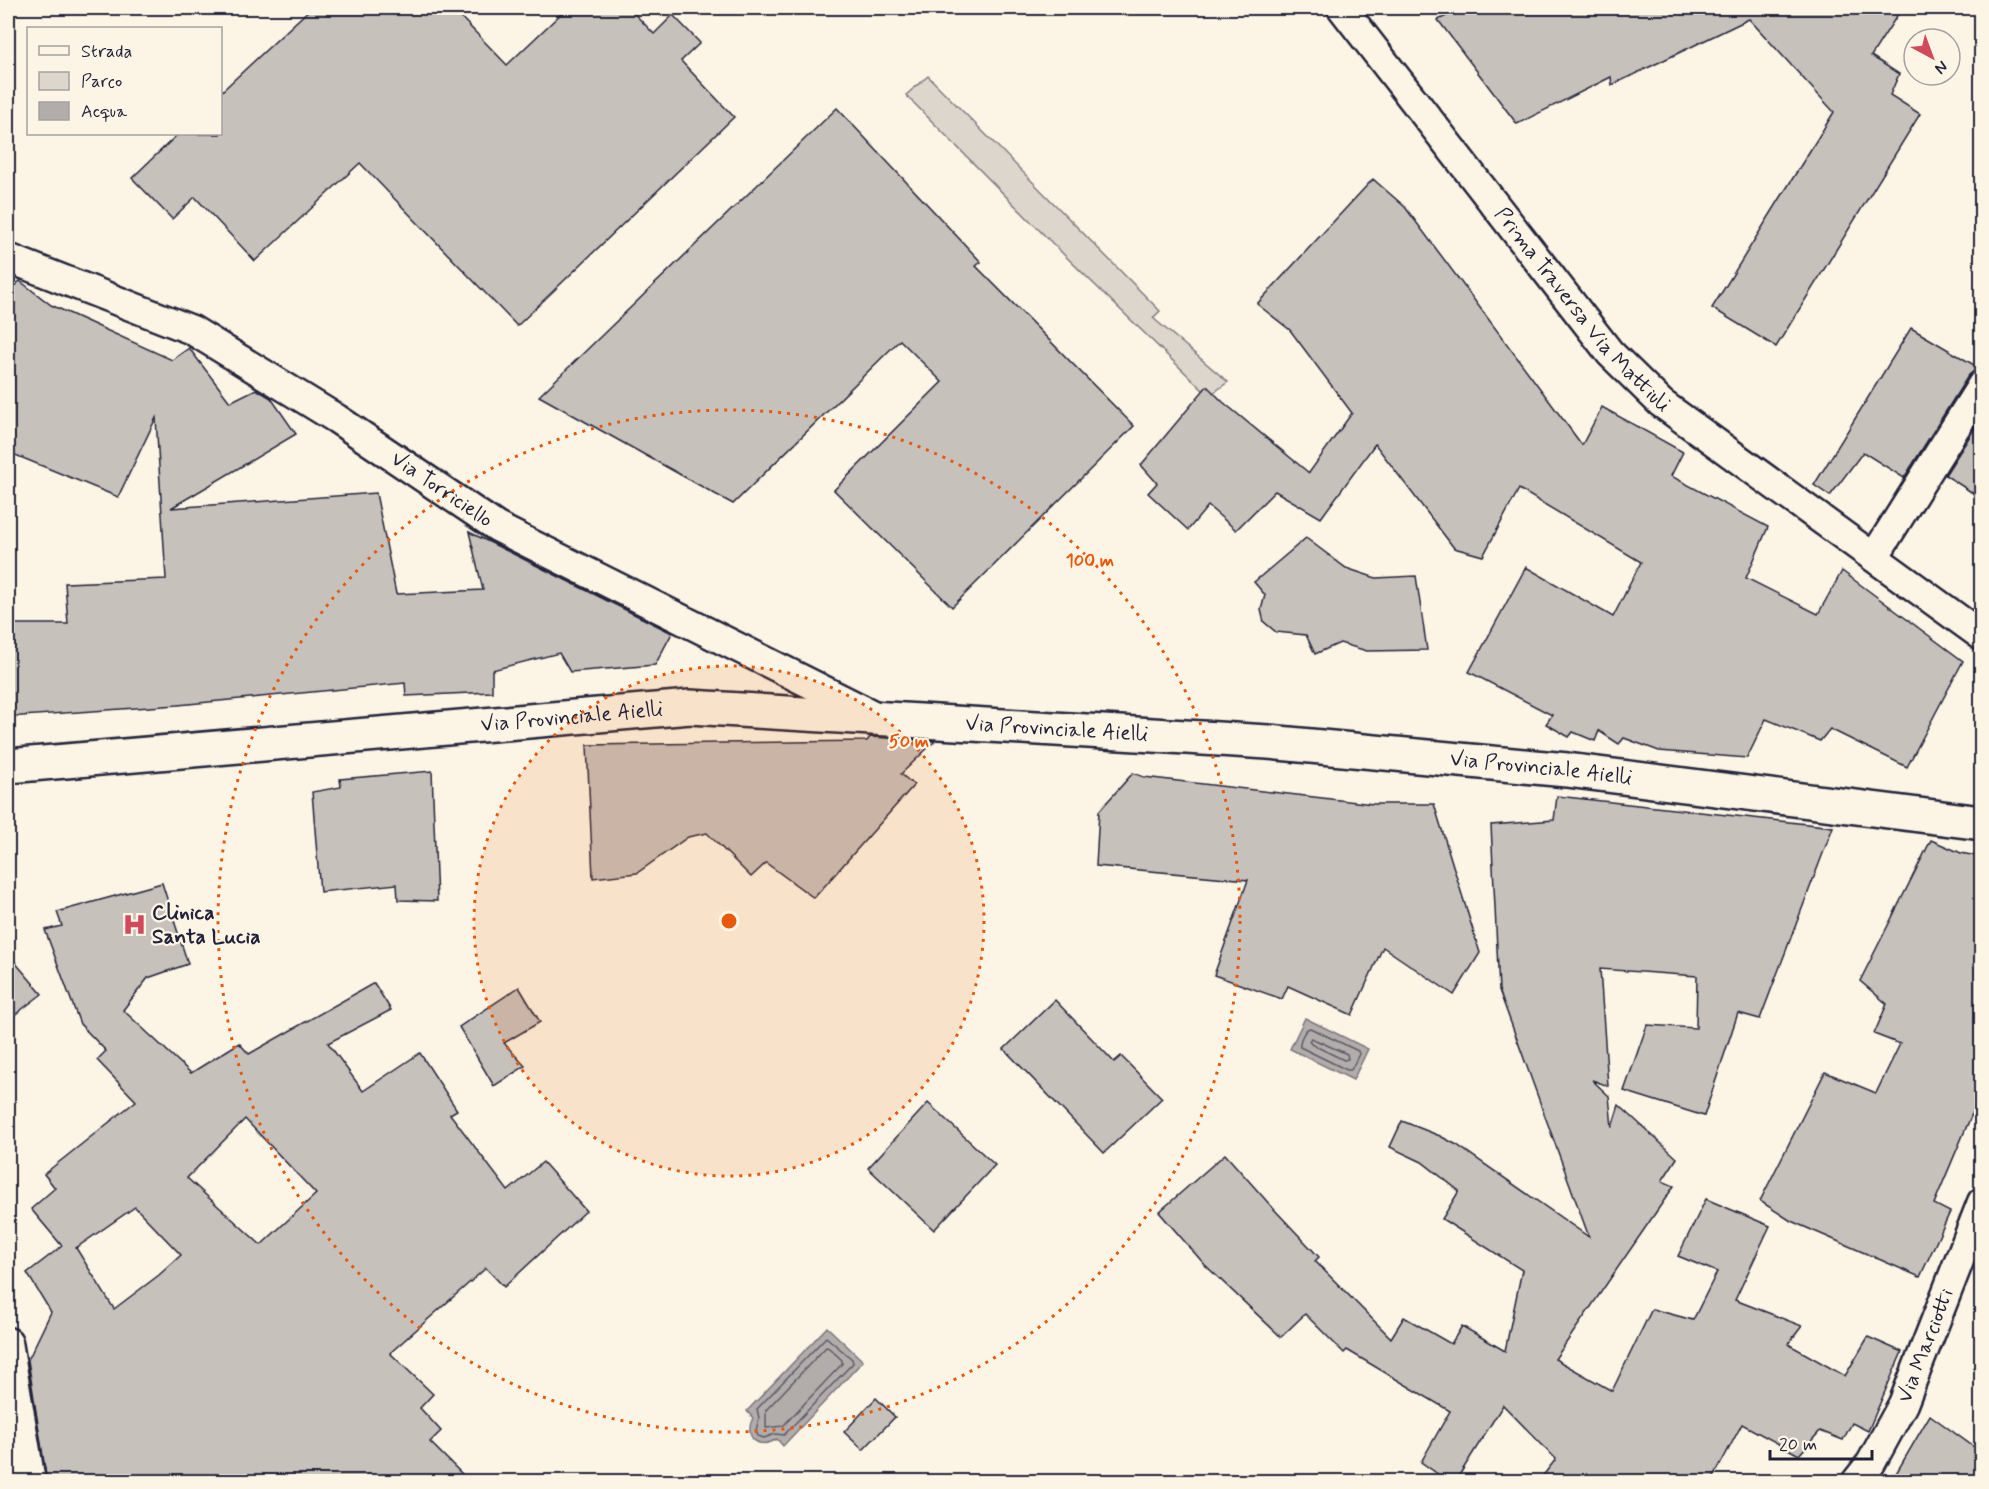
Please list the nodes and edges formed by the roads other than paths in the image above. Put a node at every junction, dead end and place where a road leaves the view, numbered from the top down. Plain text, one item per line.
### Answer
1 (1342, 8) edge
2 (8, 258) edge
3 (1982, 386) edge
4 (1874, 557) junction
5 (1982, 636) edge
6 (880, 718) junction
7 (8, 766) edge
8 (1970, 822) edge
9 (1982, 1202) edge
10 (8, 1342) edge
11 (31, 1482) edge
12 (1856, 1482) edge

1 - 4 street, Prima Traversa Via Mattiuli
2 - 6 street, Via Torriciello
3 - 4 street
4 - 5 street, Prima Traversa Via Mattiuli
6 - 7 street, Via Provinciale Aielli
6 - 8 street, Via Provinciale Aielli
9 - 12 street, Via Marciotti
10 - 11 street

